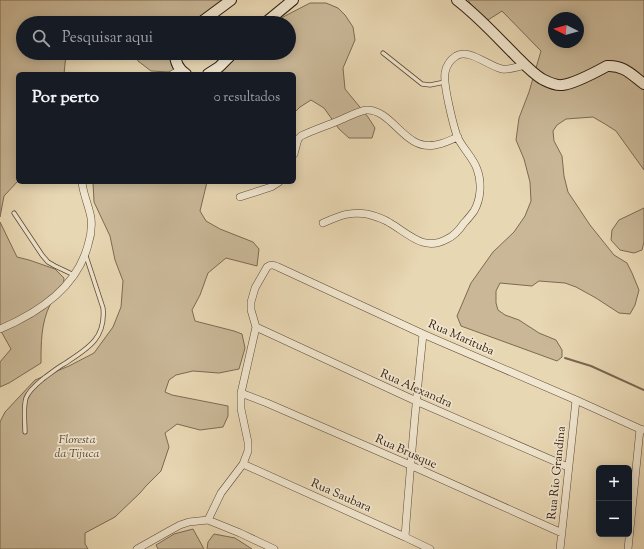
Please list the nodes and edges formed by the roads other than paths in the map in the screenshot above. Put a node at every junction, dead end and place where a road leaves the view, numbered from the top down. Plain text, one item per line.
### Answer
1 (231, 0) edge
2 (293, 0) edge
3 (457, 0) edge
4 (209, 16) edge
5 (274, 16) edge
6 (383, 53) dead end
7 (176, 60) edge
8 (226, 60) edge
9 (526, 65) junction
10 (180, 72) edge
11 (211, 72) edge
12 (445, 82) junction
13 (644, 84) edge
14 (458, 137) junction
15 (296, 146) edge
16 (82, 184) edge
17 (275, 184) edge
18 (240, 197) dead end
19 (14, 213) dead end
20 (323, 223) dead end
21 (85, 255) junction
22 (75, 275) junction
23 (256, 327) junction
24 (0, 329) edge
25 (423, 334) junction
26 (241, 393) junction
27 (576, 400) junction
28 (416, 401) junction
29 (642, 430) edge
30 (25, 432) dead end
31 (243, 464) junction
32 (410, 465) junction
33 (568, 467) junction
34 (208, 520) junction
35 (562, 534) junction
36 (405, 537) junction
37 (137, 549) edge
38 (274, 549) edge
39 (430, 549) edge
40 (560, 549) edge
41 (628, 549) edge

1 - 4 main road
2 - 5 main road
3 - 9 main road
6 - 12 lane
7 - 10 main road
8 - 11 main road
9 - 12 street
9 - 13 main road
12 - 14 street
14 - 15 street
14 - 20 street
16 - 21 street
17 - 18 street
19 - 22 lane
21 - 22 street
21 - 30 lane
22 - 24 street
23 - 25 street, Rua Marituba
23 - 26 street
23 - 28 street, Rua Alexandra
25 - 27 street, Rua Marituba
25 - 28 street
26 - 31 street
26 - 32 street, Rua Brusque
27 - 29 street, Rua Marituba
27 - 33 street, Rua Rio Grandina
28 - 32 street
28 - 33 street, Rua Alexandra
29 - 41 street
31 - 34 street
31 - 36 street, Rua Saubara
32 - 35 street, Rua Brusque
32 - 36 street
33 - 35 street, Rua Rio Grandina
34 - 37 street
34 - 38 street
35 - 40 street, Rua Rio Grandina
36 - 39 street, Rua Saubara

